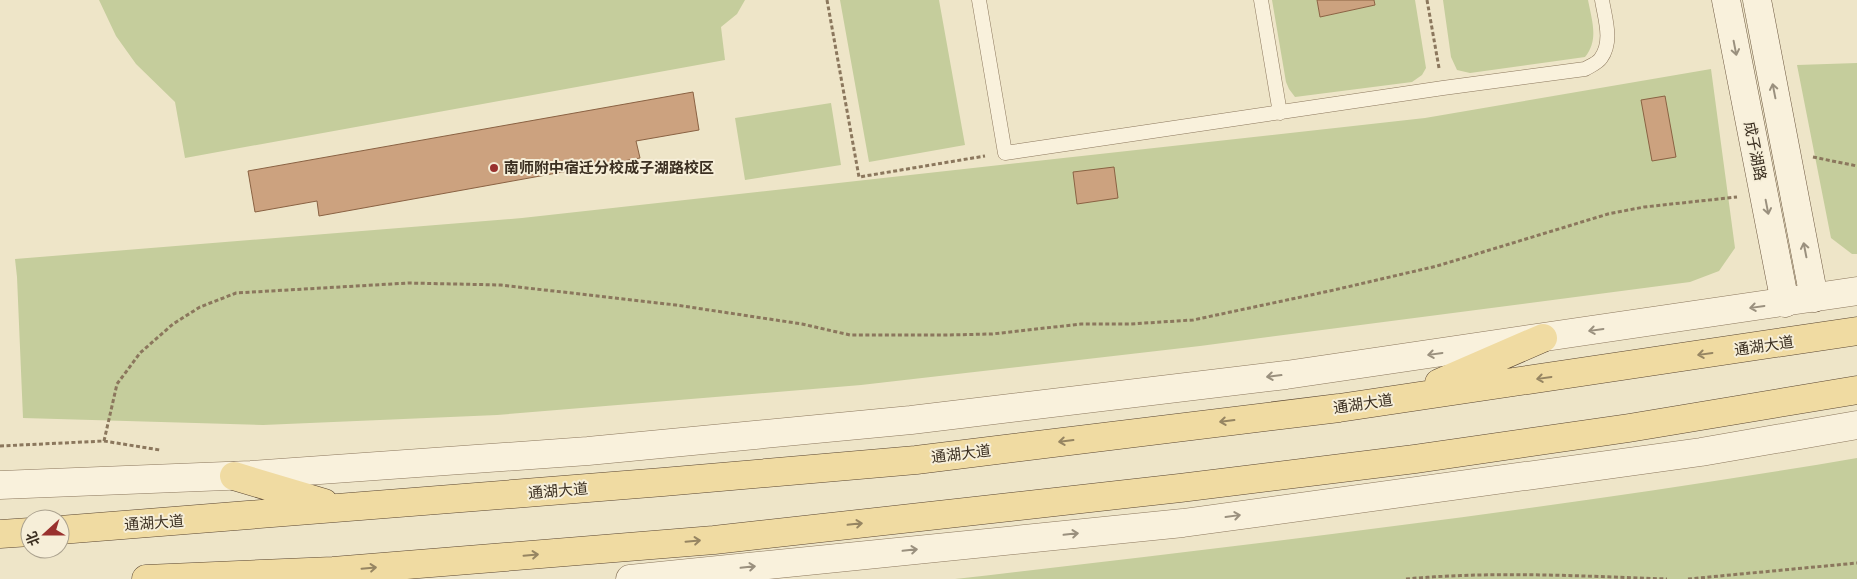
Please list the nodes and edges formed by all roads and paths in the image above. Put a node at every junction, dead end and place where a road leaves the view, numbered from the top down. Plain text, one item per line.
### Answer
1 (827, 0) edge
2 (978, 0) edge
3 (1261, 0) edge
4 (1427, 0) edge
5 (1602, 0) edge
6 (1726, 0) edge
7 (1756, 0) edge
8 (1443, 88) junction
9 (1280, 113) junction
10 (1786, 151) junction
11 (1004, 153) junction
12 (1857, 166) edge
13 (1764, 194) junction
14 (1857, 291) edge
15 (1814, 298) junction
16 (1785, 303) junction
17 (1857, 331) edge
18 (1543, 338) junction
19 (1857, 390) edge
20 (1407, 398) junction
21 (1857, 425) edge
22 (104, 441) dead end
23 (12, 445) dead end
24 (0, 446) edge
25 (234, 476) junction
26 (4, 484) edge
27 (340, 508) junction
28 (70, 529) edge
29 (1857, 563) edge
30 (1735, 575) junction
31 (146, 579) edge
32 (154, 579) edge
33 (630, 579) edge
34 (1406, 579) edge
35 (1667, 579) edge
36 (1688, 579) edge
37 (1732, 579) edge

1 - 11 path
2 - 11 lane
3 - 9 lane
4 - 8 path
5 - 8 lane
6 -> 13 street, 成子湖路
10 -> 7 street, 成子湖路
8 - 9 lane
9 - 11 lane
10 - 12 path
15 -> 10 street, 成子湖路
13 -> 16 street, 成子湖路
13 - 22 path
14 - 15 street
15 - 16 street
16 -> 18 street
17 -> 20 main road, 通湖大道
18 - 20 main road
18 -> 25 street
32 -> 19 main road
20 -> 27 main road, 通湖大道
33 -> 21 street
23 - 24 path
25 - 26 street
25 - 27 main road
27 - 28 main road, 通湖大道
29 - 30 path
30 - 36 path
30 - 37 path
31 - 32 main road
34 - 35 path

